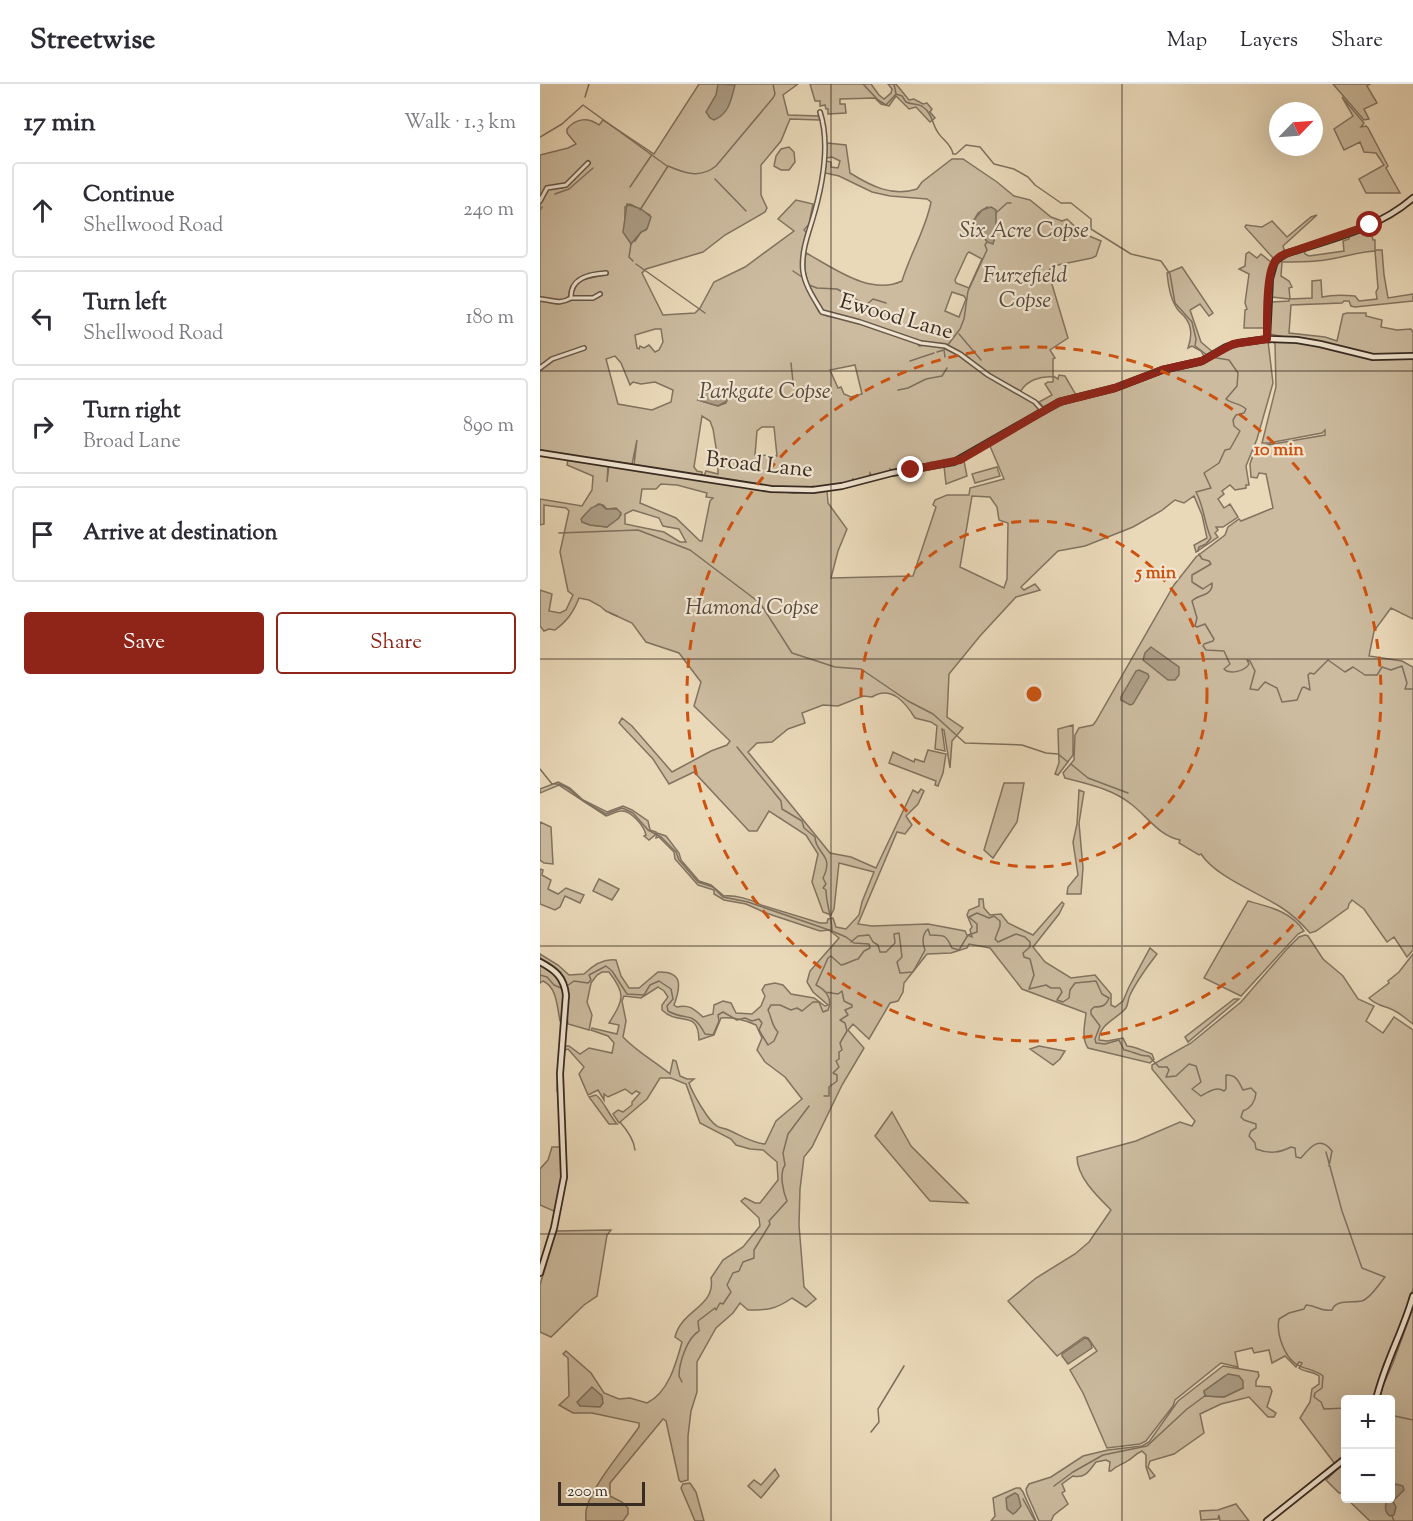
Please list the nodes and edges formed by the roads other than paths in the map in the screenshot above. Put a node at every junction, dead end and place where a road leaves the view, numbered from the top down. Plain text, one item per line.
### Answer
1 (819, 112) dead end
2 (588, 163) dead end
3 (1413, 198) edge
4 (540, 201) edge
5 (606, 273) dead end
6 (600, 294) dead end
7 (571, 298) junction
8 (540, 299) edge
9 (1268, 339) junction
10 (584, 348) dead end
11 (1413, 356) edge
12 (540, 368) edge
13 (1042, 410) junction
14 (540, 453) edge
15 (540, 962) edge
16 (540, 1273) edge
17 (1413, 1296) edge
18 (1378, 1395) edge
19 (1341, 1462) edge
20 (1267, 1521) edge

1 - 13 street, Ewood Lane
2 - 4 street
3 - 9 street
5 - 7 street
6 - 7 street
7 - 8 street
9 - 11 street, Broad Lane
9 - 13 street, Broad Lane
10 - 12 street
13 - 14 street, Broad Lane
15 - 16 street
17 - 18 street
19 - 20 street

